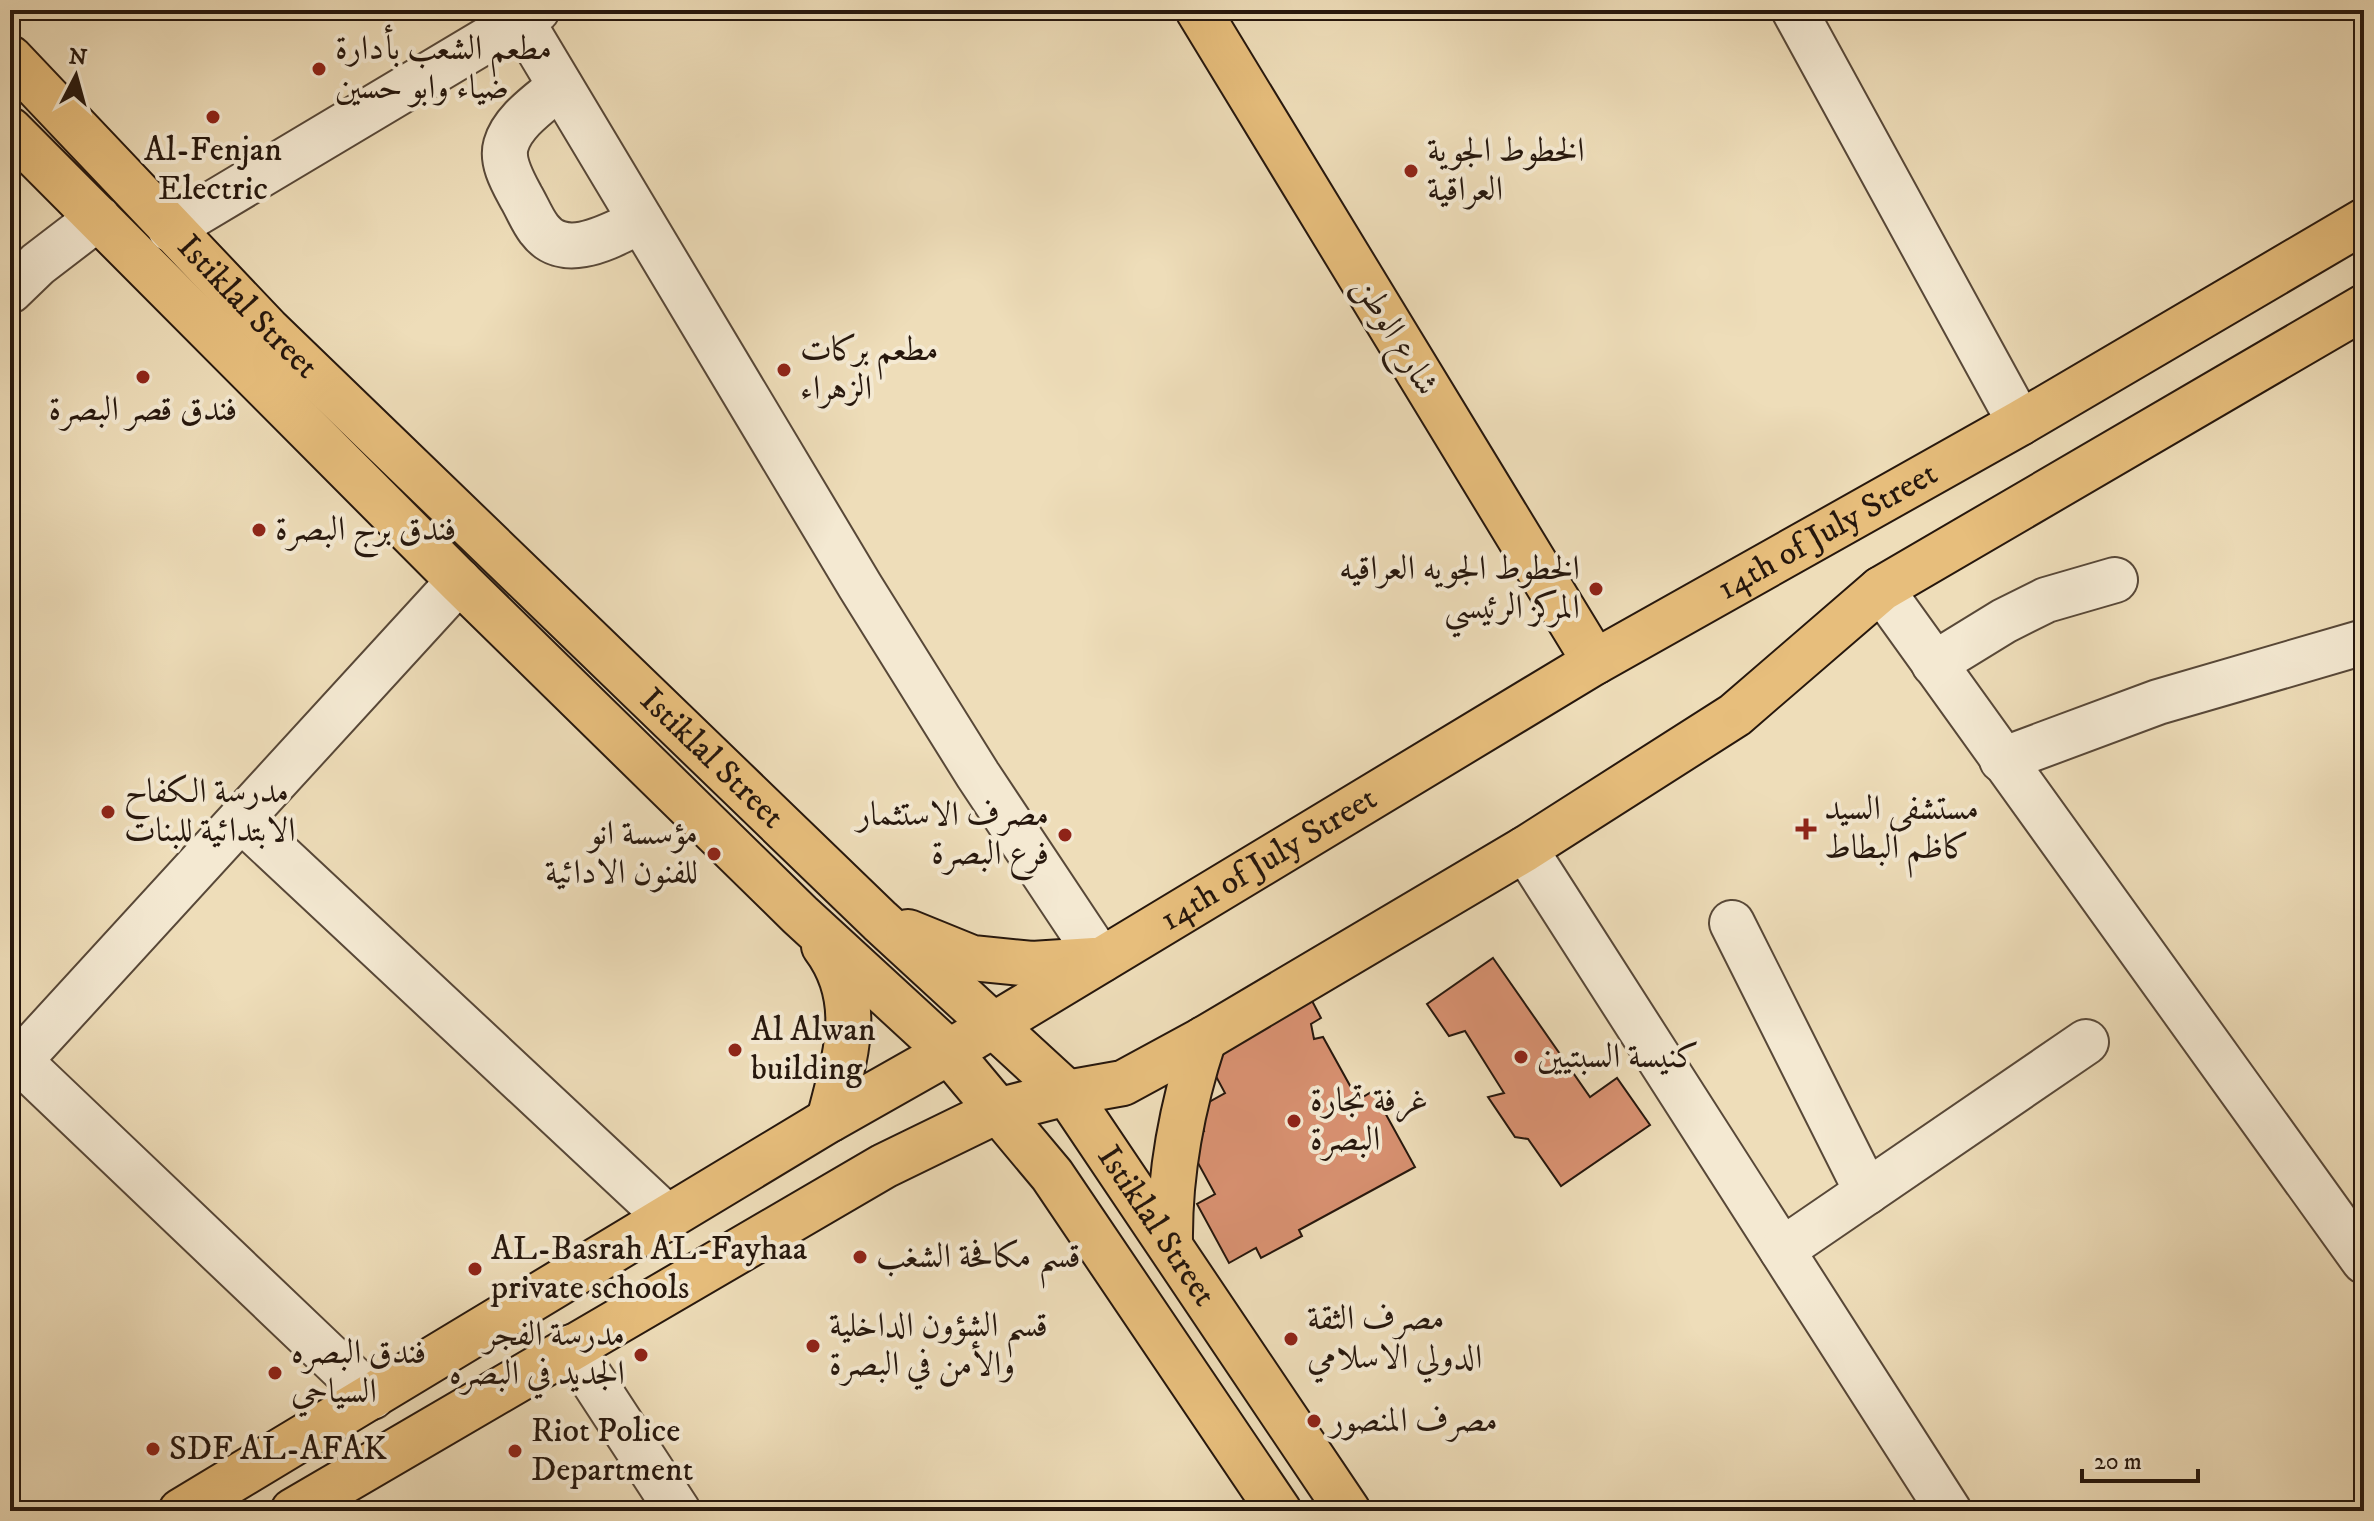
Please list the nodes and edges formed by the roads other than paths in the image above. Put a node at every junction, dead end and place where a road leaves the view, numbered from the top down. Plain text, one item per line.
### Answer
1 (1198, 10) edge
2 (1794, 10) edge
3 (524, 13) edge
4 (10, 58) edge
5 (560, 86) junction
6 (10, 130) edge
7 (98, 218) junction
8 (641, 221) junction
9 (2364, 221) edge
10 (170, 229) junction
11 (19, 265) edge
12 (2364, 307) edge
13 (2020, 423) junction
14 (2115, 580) dead end
15 (459, 581) junction
16 (1881, 589) junction
17 (2364, 642) edge
18 (1595, 662) junction
19 (1934, 664) junction
20 (2002, 760) junction
21 (241, 819) junction
22 (1525, 849) junction
23 (800, 915) junction
24 (880, 921) junction
25 (1732, 923) dead end
26 (1101, 960) junction
27 (994, 1024) junction
28 (1204, 1039) junction
29 (2086, 1042) dead end
30 (949, 1052) junction
31 (13, 1061) edge
32 (1067, 1093) junction
33 (997, 1111) junction
34 (829, 1120) junction
35 (1867, 1192) junction
36 (668, 1218) junction
37 (1170, 1243) junction
38 (1782, 1250) junction
39 (2364, 1261) edge
40 (571, 1347) junction
41 (372, 1397) junction
42 (1276, 1510) edge
43 (181, 1511) edge
44 (293, 1511) edge
45 (678, 1511) edge
46 (1348, 1511) edge
47 (1949, 1511) edge

1 - 18 main road, شارع الوطن
2 - 13 street
3 - 5 street
3 - 10 street
4 - 10 main road, Istiklal Street
5 - 8 street
5 - 8 street
6 - 7 main road, Istiklal Street
7 - 11 street
7 - 15 main road, Istiklal Street
8 - 26 street
9 - 13 main road, 14th of July Street
10 - 24 main road, Istiklal Street
12 - 16 main road
13 - 18 main road, 14th of July Street
14 - 19 street
15 - 21 street
15 - 23 main road, Istiklal Street
16 - 19 street
16 - 22 main road
17 - 20 street
18 - 26 main road, 14th of July Street
19 - 20 street
20 - 39 street
21 - 31 street
21 - 36 street
22 - 28 main road
22 - 38 street
23 - 30 main road, Istiklal Street
23 - 34 main road
24 - 26 main road
24 - 27 main road, Istiklal Street
25 - 35 street
26 - 27 main road, 14th of July Street
27 - 30 main road, 14th of July Street
27 - 32 main road, Istiklal Street
28 - 32 main road
28 - 37 main road
29 - 35 street
30 - 33 main road, Istiklal Street
30 - 34 main road, 14th of July Street
31 - 41 street
32 - 33 main road
32 - 37 main road, Istiklal Street
33 - 40 main road
33 - 42 main road, Istiklal Street
34 - 36 main road, 14th of July Street
35 - 38 street
36 - 41 main road, 14th of July Street
37 - 46 main road, Istiklal Street
38 - 47 street
40 - 44 main road
40 - 45 street
41 - 43 main road, 14th of July Street

